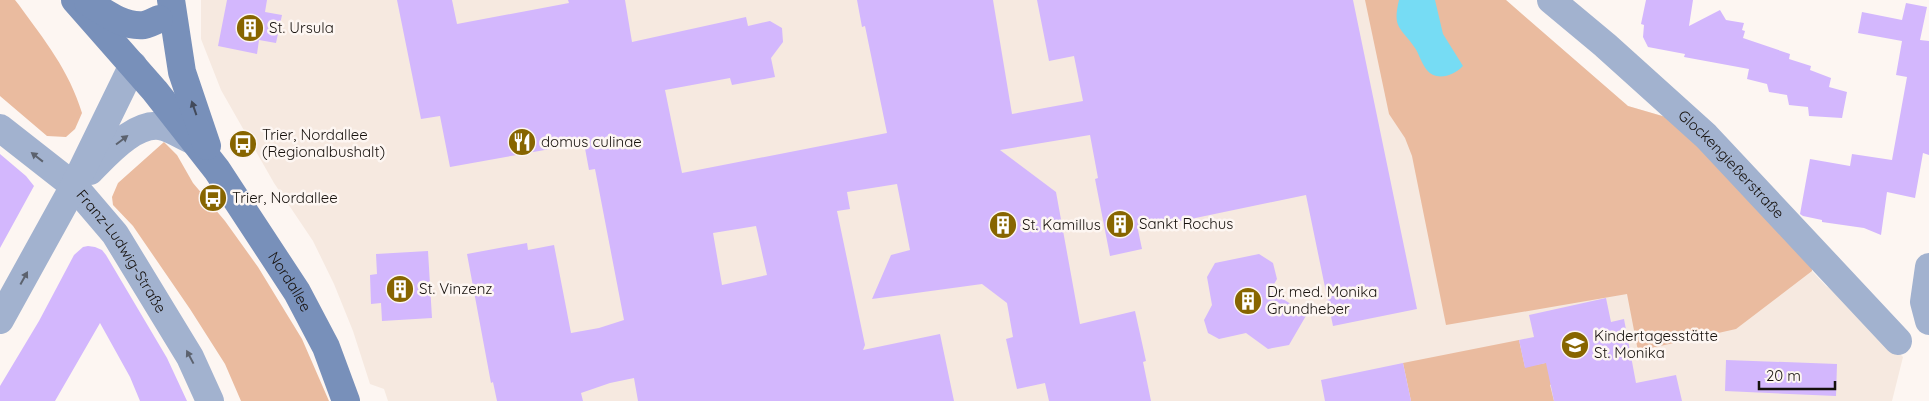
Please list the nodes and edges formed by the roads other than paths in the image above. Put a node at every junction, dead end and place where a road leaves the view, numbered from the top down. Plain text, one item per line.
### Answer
1 (75, 0) edge
2 (84, 0) edge
3 (1551, 0) edge
4 (167, 6) edge
5 (133, 65) junction
6 (0, 128) edge
7 (192, 140) junction
8 (217, 170) junction
9 (74, 186) junction
10 (1929, 267) edge
11 (0, 320) edge
12 (1929, 321) edge
13 (1898, 340) dead end
14 (210, 401) edge
15 (346, 401) edge

1 - 5 main road, Nordallee
2 - 4 main road
3 - 13 street, Glockengießerstraße
4 - 5 main road
8 -> 4 main road, Nordallee
5 - 7 main road, Nordallee
5 - 9 street
9 -> 6 street, Franz-Ludwig-Straße
7 - 8 main road, Nordallee
9 -> 7 street
8 - 15 main road, Nordallee
11 -> 9 street
14 -> 9 street, Franz-Ludwig-Straße
10 - 12 street

